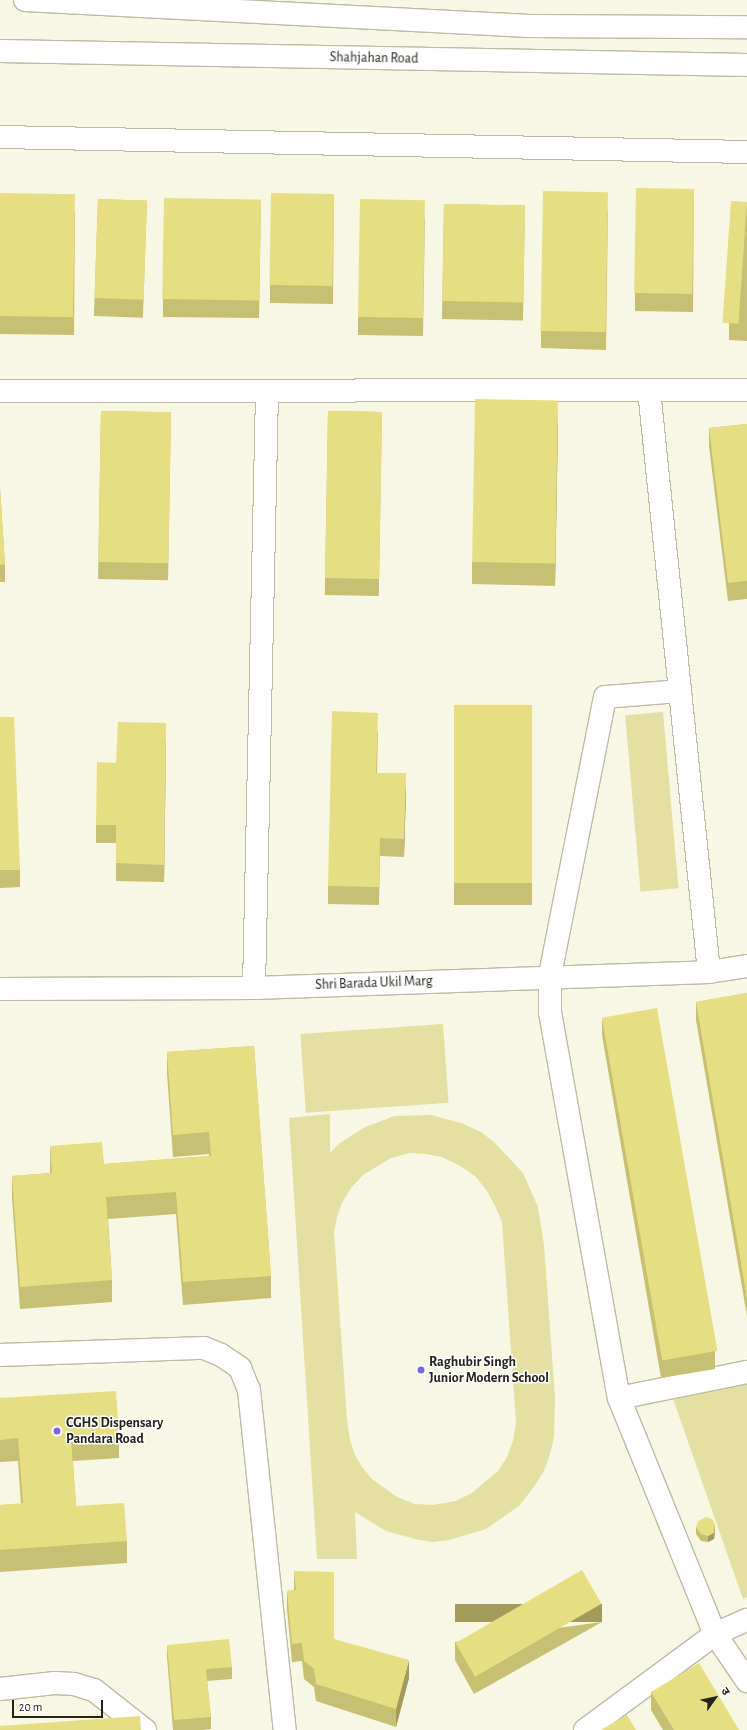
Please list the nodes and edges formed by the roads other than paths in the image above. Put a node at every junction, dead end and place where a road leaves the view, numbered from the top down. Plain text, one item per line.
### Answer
1 (25, 0) edge
2 (747, 26) edge
3 (0, 51) edge
4 (747, 66) edge
5 (0, 137) edge
6 (747, 152) edge
7 (648, 390) junction
8 (747, 390) edge
9 (0, 391) edge
10 (267, 391) junction
11 (680, 691) junction
12 (747, 966) edge
13 (709, 972) junction
14 (550, 976) junction
15 (254, 988) junction
16 (0, 989) edge
17 (0, 1355) edge
18 (747, 1372) edge
19 (619, 1398) junction
20 (747, 1620) edge
21 (715, 1634) junction
22 (747, 1681) edge
23 (0, 1690) edge
24 (144, 1730) edge
25 (285, 1730) edge
26 (585, 1730) edge

1 - 2 street
3 - 4 street, Shahjahan Road
5 - 6 street
7 - 8 street
7 - 10 street
7 - 11 street
9 - 10 street
10 - 15 street
11 - 13 street
11 - 14 street
12 - 13 street, Shri Barada Ukil Marg
13 - 14 street, Shri Barada Ukil Marg
14 - 15 street, Shri Barada Ukil Marg
14 - 19 street
15 - 16 street, Shri Barada Ukil Marg
17 - 25 street
18 - 19 street
19 - 21 street
20 - 21 street
21 - 22 street
21 - 26 street
23 - 24 street

